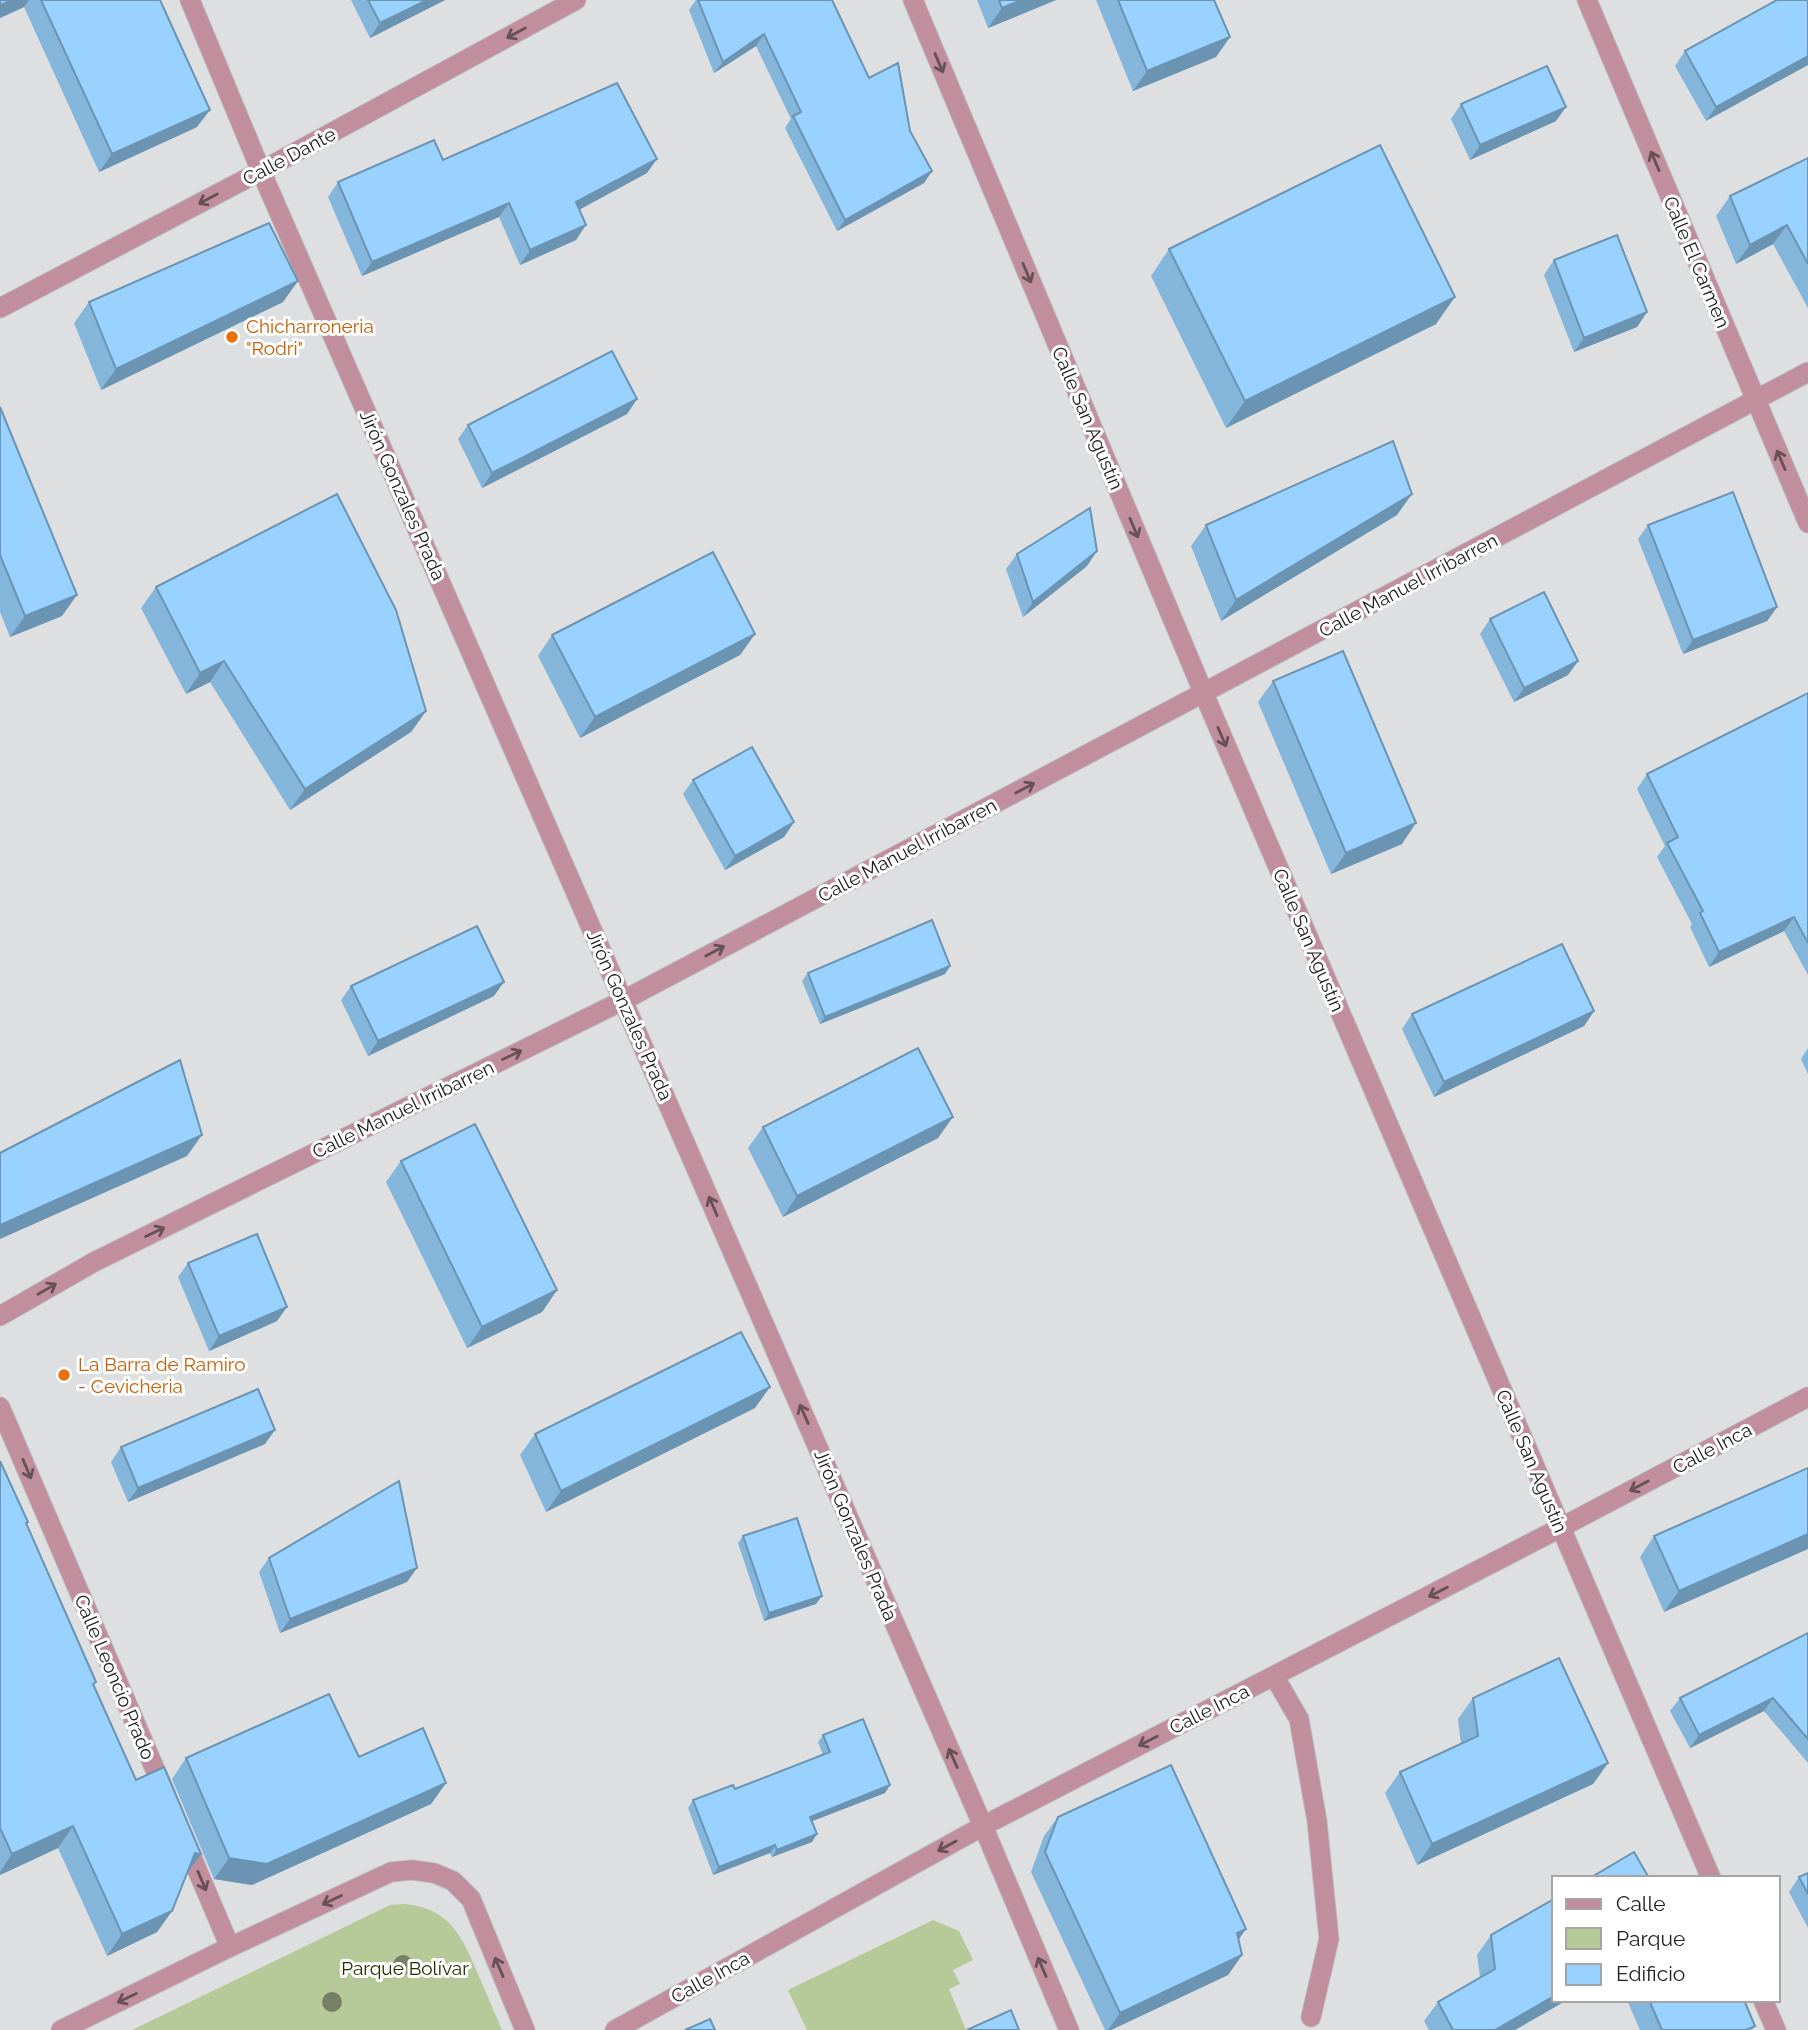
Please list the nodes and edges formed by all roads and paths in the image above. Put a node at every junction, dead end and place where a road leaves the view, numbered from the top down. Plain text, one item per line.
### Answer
1 (190, 0) edge
2 (576, 0) edge
3 (913, 0) edge
4 (1587, 0) edge
5 (261, 171) junction
6 (0, 308) edge
7 (1808, 372) edge
8 (1756, 400) junction
9 (1808, 523) edge
10 (1203, 694) junction
11 (624, 1000) junction
12 (0, 1316) edge
13 (1808, 1397) edge
14 (0, 1406) edge
15 (1560, 1528) junction
16 (1274, 1676) junction
17 (983, 1826) junction
18 (1710, 1876) edge
19 (230, 1947) junction
20 (1764, 2002) edge
21 (1311, 2017) dead end
22 (61, 2030) edge
23 (525, 2030) edge
24 (615, 2030) edge
25 (1069, 2030) edge
26 (1776, 2030) edge

1 - 5 street, Jirón Gonzales Prada
2 -> 5 street, Calle Dante
3 -> 10 street, Calle San Agustín
8 -> 4 street, Calle El Carmen
5 -> 6 street, Calle Dante
5 - 11 street, Jirón Gonzales Prada
7 - 8 street, Calle Manuel Irribarren
9 -> 8 street, Calle El Carmen
8 - 10 street, Calle Manuel Irribarren
11 -> 10 street, Calle Manuel Irribarren
10 -> 15 street, Calle San Agustín
12 -> 11 street, Calle Manuel Irribarren
17 -> 11 street, Jirón Gonzales Prada
13 -> 15 street, Calle Inca
14 -> 19 street, Calle Leoncio Prado
15 -> 16 street, Calle Inca
15 - 18 street, Calle San Agustín
16 -> 17 street, Calle Inca
16 - 21 street
17 -> 24 street, Calle Inca
25 -> 17 street, Jirón Gonzales Prada
19 -> 22 street
23 -> 19 street
20 - 26 street

